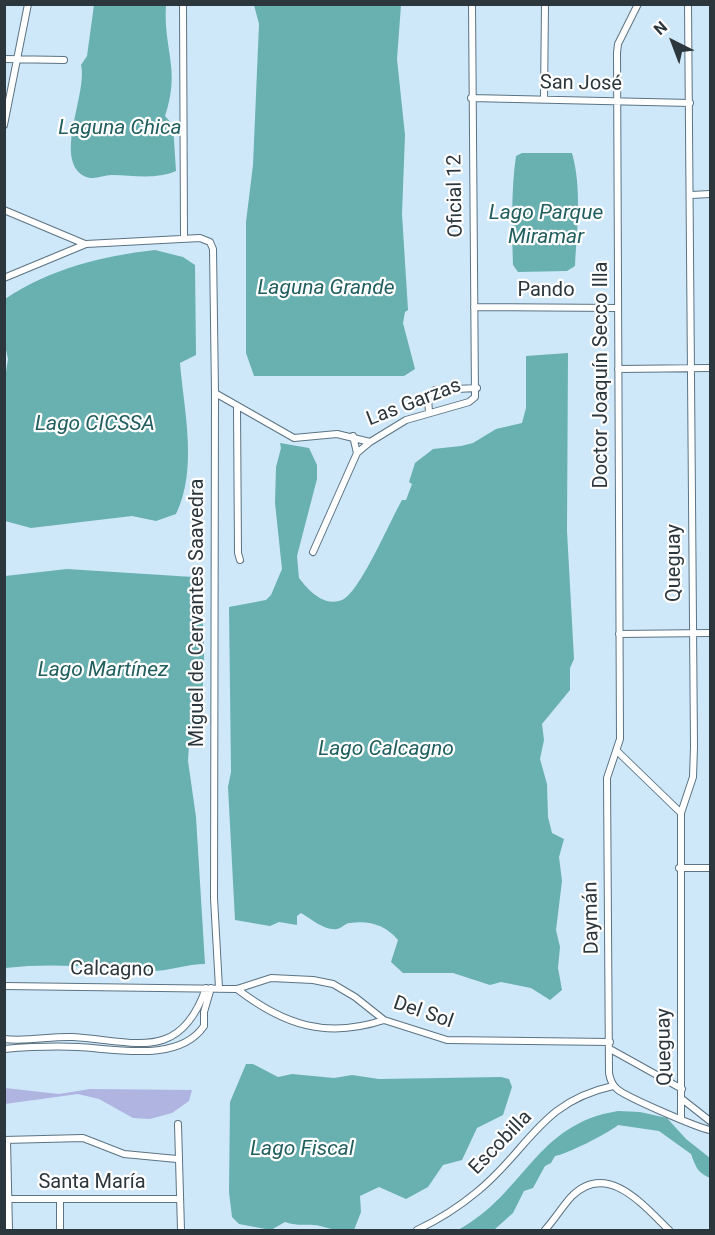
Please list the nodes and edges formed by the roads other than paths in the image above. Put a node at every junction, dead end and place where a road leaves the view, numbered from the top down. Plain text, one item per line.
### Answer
1 (28, 4) edge
2 (183, 4) edge
3 (472, 4) edge
4 (544, 4) edge
5 (638, 4) edge
6 (688, 4) edge
7 (4, 58) edge
8 (17, 58) junction
9 (64, 60) dead end
10 (471, 98) junction
11 (544, 99) junction
12 (617, 101) junction
13 (690, 103) junction
14 (4, 126) edge
15 (711, 194) edge
16 (690, 195) junction
17 (4, 210) edge
18 (184, 238) junction
19 (86, 244) junction
20 (4, 278) edge
21 (474, 307) junction
22 (618, 308) junction
23 (711, 368) edge
24 (618, 369) junction
25 (690, 369) junction
26 (477, 388) junction
27 (215, 393) junction
28 (237, 407) junction
29 (429, 413) junction
30 (254, 416) junction
31 (237, 427) junction
32 (353, 436) junction
33 (370, 442) junction
34 (357, 453) junction
35 (313, 552) dead end
36 (240, 560) dead end
37 (711, 633) edge
38 (619, 634) junction
39 (692, 634) junction
40 (617, 751) junction
41 (681, 813) junction
42 (680, 868) junction
43 (711, 868) edge
44 (4, 986) edge
45 (208, 988) junction
46 (219, 988) junction
47 (237, 989) junction
48 (384, 1020) junction
49 (62, 1037) junction
50 (4, 1039) edge
51 (139, 1043) junction
52 (610, 1045) junction
53 (62, 1046) junction
54 (4, 1049) edge
55 (140, 1052) junction
56 (613, 1086) junction
57 (682, 1089) junction
58 (682, 1099) junction
59 (681, 1118) junction
60 (711, 1121) edge
61 (178, 1124) dead end
62 (711, 1130) edge
63 (6, 1140) edge
64 (177, 1159) junction
65 (7, 1199) edge
66 (60, 1199) junction
67 (178, 1199) junction
68 (9, 1230) edge
69 (60, 1230) edge
70 (181, 1230) edge
71 (417, 1230) edge
72 (545, 1230) edge
73 (669, 1230) edge

1 - 8 street
2 - 18 street
3 - 10 street, Oficial 12
4 - 11 street
5 - 12 street, Doctor Joaquín Secco Illa
6 - 13 street, Queguay
7 - 8 street
8 - 9 street
8 - 14 street
10 - 11 street, San José
10 - 21 street, Oficial 12
11 - 12 street, San José
12 - 13 street, San José
12 - 22 street, Doctor Joaquín Secco Illa
13 - 16 street, Queguay
15 - 16 street
16 - 25 street, Queguay
17 - 19 street
18 - 19 street
18 - 27 street, Miguel de Cervantes Saavedra
19 - 20 street
21 - 22 street, Pando
21 - 26 street, Oficial 12
22 - 24 street, Doctor Joaquín Secco Illa
23 - 25 street
24 - 25 street
24 - 38 street, Doctor Joaquín Secco Illa
25 - 39 street, Queguay
26 - 29 street, Las Garzas
26 - 29 street
27 - 28 street, Las Garzas
27 - 46 street, Miguel de Cervantes Saavedra
28 - 30 street, Las Garzas
28 - 31 street
29 - 33 street, Las Garzas
30 - 31 street
30 - 32 street, Las Garzas
31 - 36 street
32 - 33 street, Las Garzas
32 - 34 street
33 - 34 street
34 - 35 street
37 - 39 street
38 - 39 street
38 - 40 street, Doctor Joaquín Secco Illa
39 - 41 street, Queguay
40 - 41 street
40 - 52 street, Daymán
41 - 42 street, Queguay
42 - 43 street
42 - 57 street, Queguay
44 - 45 street, Calcagno
45 - 46 street, Calcagno
45 - 51 street
45 - 55 street
46 - 47 street, Calcagno
47 - 48 street
47 - 48 street, Del Sol
48 - 52 street, Del Sol
49 - 50 street
49 - 51 street
49 - 53 street
51 - 55 street
52 - 56 street, Daymán
52 - 57 street
53 - 54 street
53 - 55 street
56 - 59 street
56 - 71 street, Escobilla
57 - 58 street, Queguay
58 - 59 street, Queguay
58 - 60 street
59 - 62 street
61 - 64 street
63 - 64 street
63 - 65 street
64 - 67 street
65 - 66 street, Santa María
65 - 68 street
66 - 67 street, Santa María
66 - 69 street
67 - 70 street
72 - 73 street

